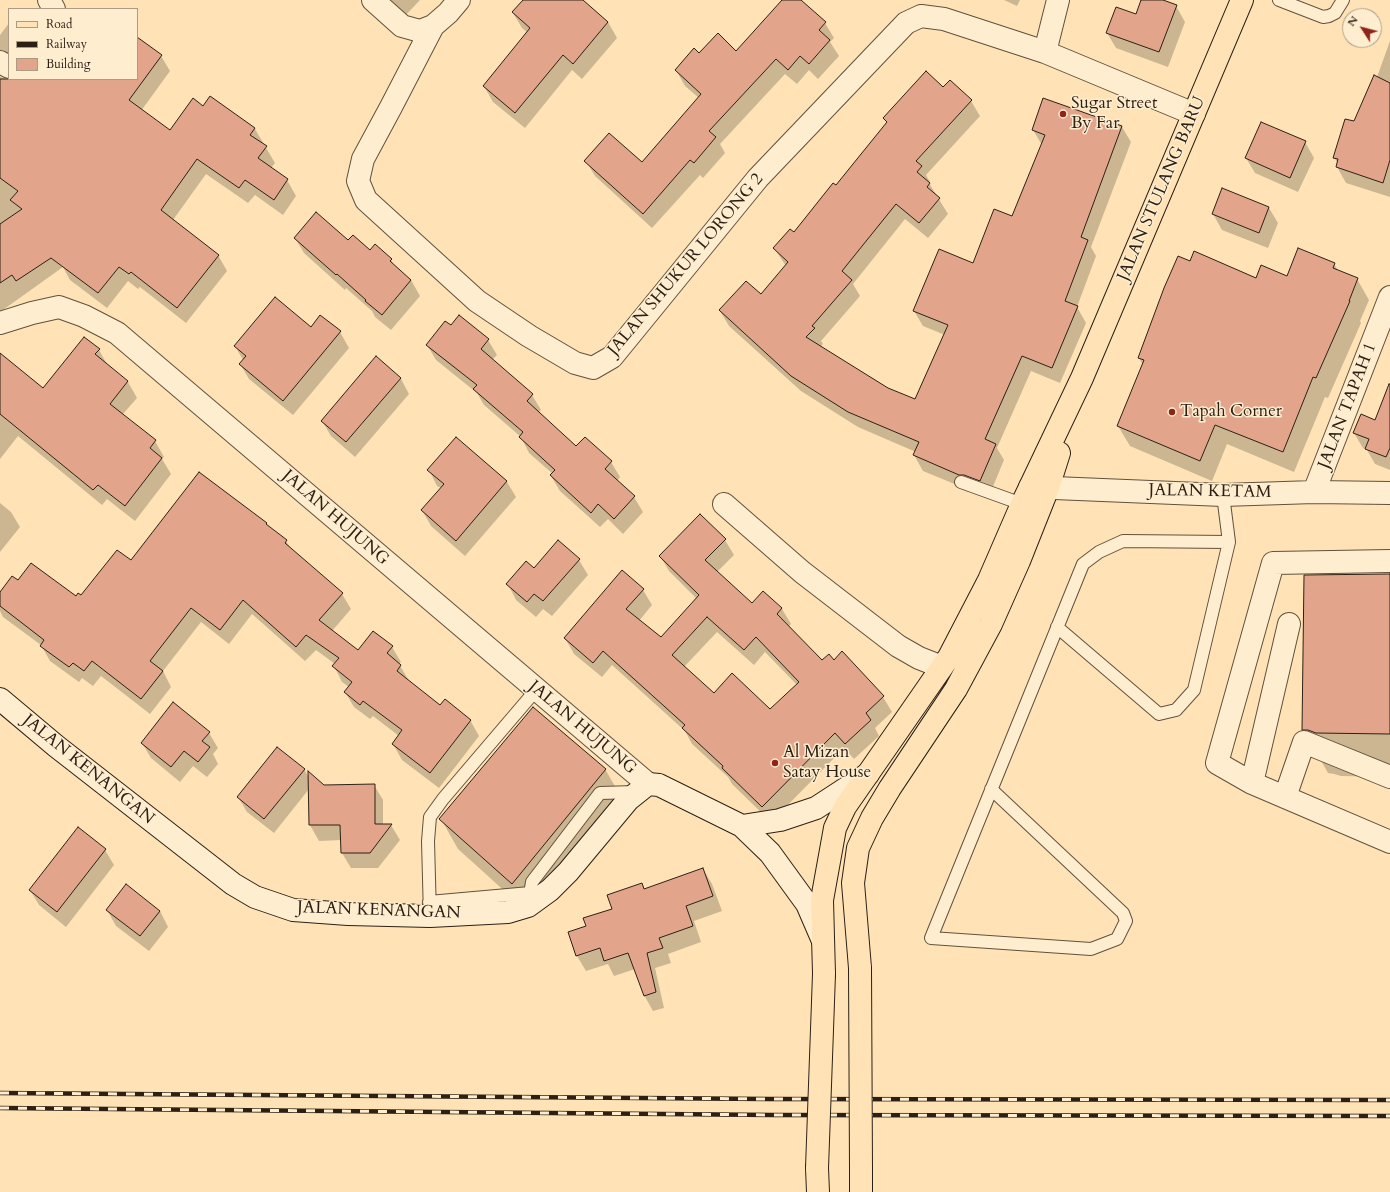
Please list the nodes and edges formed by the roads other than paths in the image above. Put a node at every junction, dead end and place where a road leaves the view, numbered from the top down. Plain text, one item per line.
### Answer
1 (373, 0) edge
2 (460, 0) edge
3 (1058, 0) edge
4 (1242, 0) edge
5 (1279, 0) edge
6 (1343, 0) edge
7 (433, 26) junction
8 (1045, 52) junction
9 (1194, 114) junction
10 (1390, 297) edge
11 (0, 323) edge
12 (961, 482) dead end
13 (1314, 492) junction
14 (1033, 493) junction
15 (1390, 494) edge
16 (1223, 495) junction
17 (724, 504) dead end
18 (1229, 542) junction
19 (1390, 560) edge
20 (1290, 624) dead end
21 (1057, 627) junction
22 (942, 667) junction
23 (536, 690) junction
24 (0, 699) edge
25 (869, 773) junction
26 (1390, 777) edge
27 (1252, 783) junction
28 (642, 788) junction
29 (992, 790) junction
30 (1285, 798) junction
31 (742, 826) junction
32 (1390, 842) edge
33 (429, 909) junction
34 (824, 942) junction
35 (818, 1192) edge
36 (862, 1192) edge

1 - 7 street
2 - 7 street
3 - 8 street
4 - 9 main road, JALAN STULANG BARU
5 - 6 lane
7 - 8 street, JALAN SHUKUR LORONG 2
8 - 9 street, JALAN SHUKUR LORONG 2
9 - 14 main road, JALAN STULANG BARU
10 - 13 street, JALAN TAPAH 1
11 - 23 street, JALAN HUJUNG
12 - 14 lane
13 - 15 street, JALAN KETAM
13 - 16 street, JALAN KETAM
14 - 16 street, JALAN KETAM
14 - 22 main road
14 - 36 main road, bridge
16 - 18 lane
17 - 22 street
18 - 21 lane
18 - 21 lane
19 - 27 street
20 - 27 street
21 - 29 lane
22 - 25 main road
23 - 28 street, JALAN HUJUNG
23 - 33 lane
24 - 33 street, JALAN KENANGAN
25 - 31 street
25 - 34 main road
26 - 30 street
27 - 30 street
28 - 31 street
28 - 33 street, JALAN KENANGAN
29 - 29 lane
30 - 32 street
31 - 34 street
34 - 35 main road, bridge

